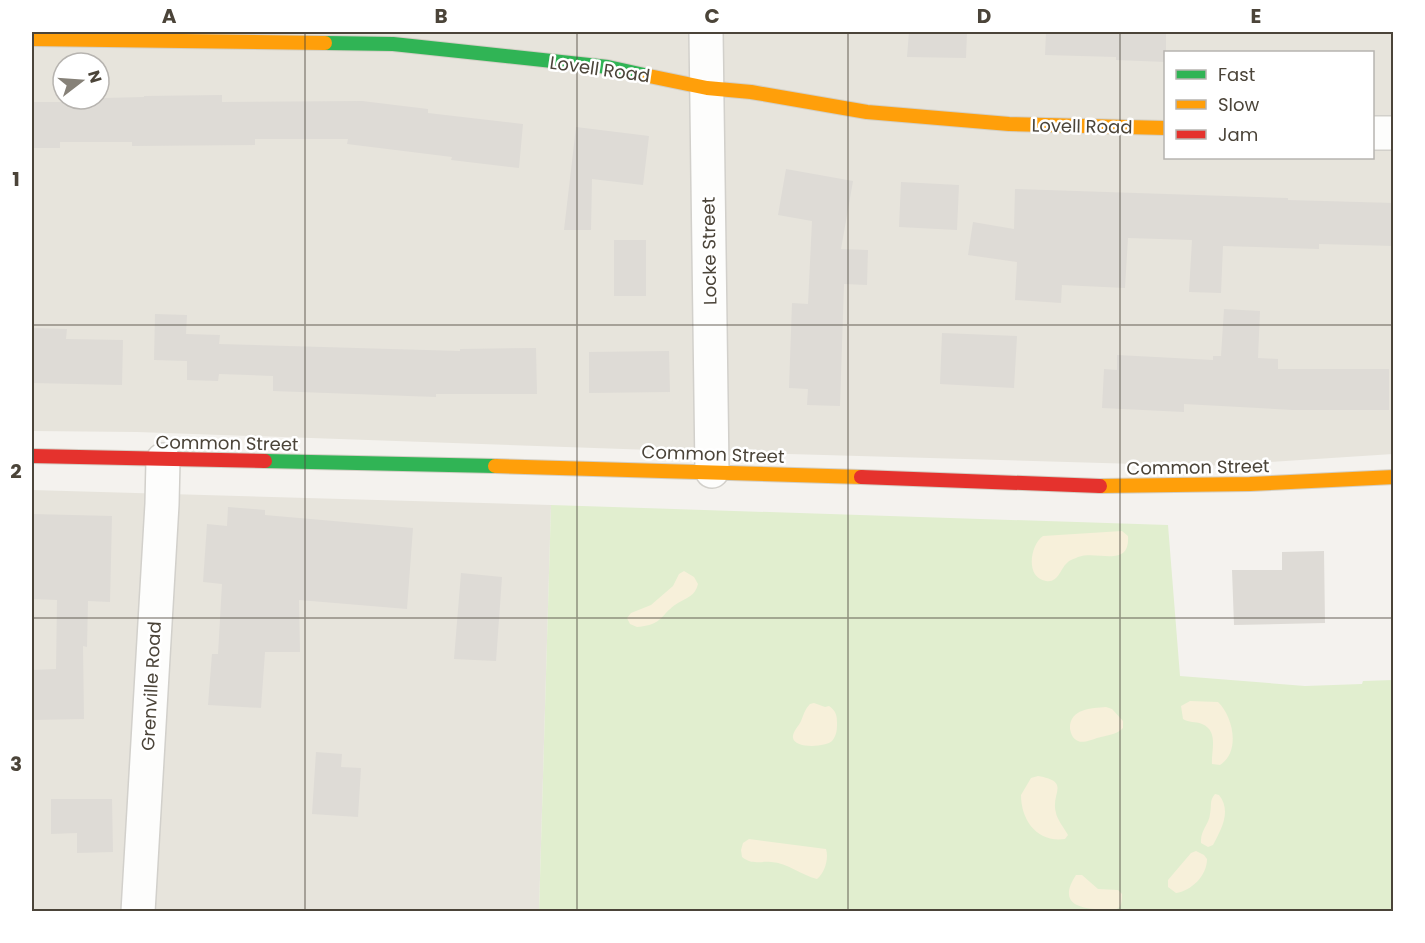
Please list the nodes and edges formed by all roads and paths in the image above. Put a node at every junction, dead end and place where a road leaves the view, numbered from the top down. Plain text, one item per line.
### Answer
1 (706, 32) edge
2 (32, 39) edge
3 (706, 88) junction
4 (1164, 128) edge
5 (1374, 133) edge
6 (1394, 133) edge
7 (32, 456) edge
8 (163, 460) junction
9 (711, 471) junction
10 (1394, 477) edge
11 (138, 912) edge

1 - 3 street, Locke Street
2 - 3 main road, Lovell Road
3 - 4 main road, Lovell Road
3 - 9 street, Locke Street
5 - 6 street
7 - 8 main road, Common Street
8 - 9 main road, Common Street
8 - 11 street, Grenville Road
9 - 10 main road, Common Street

